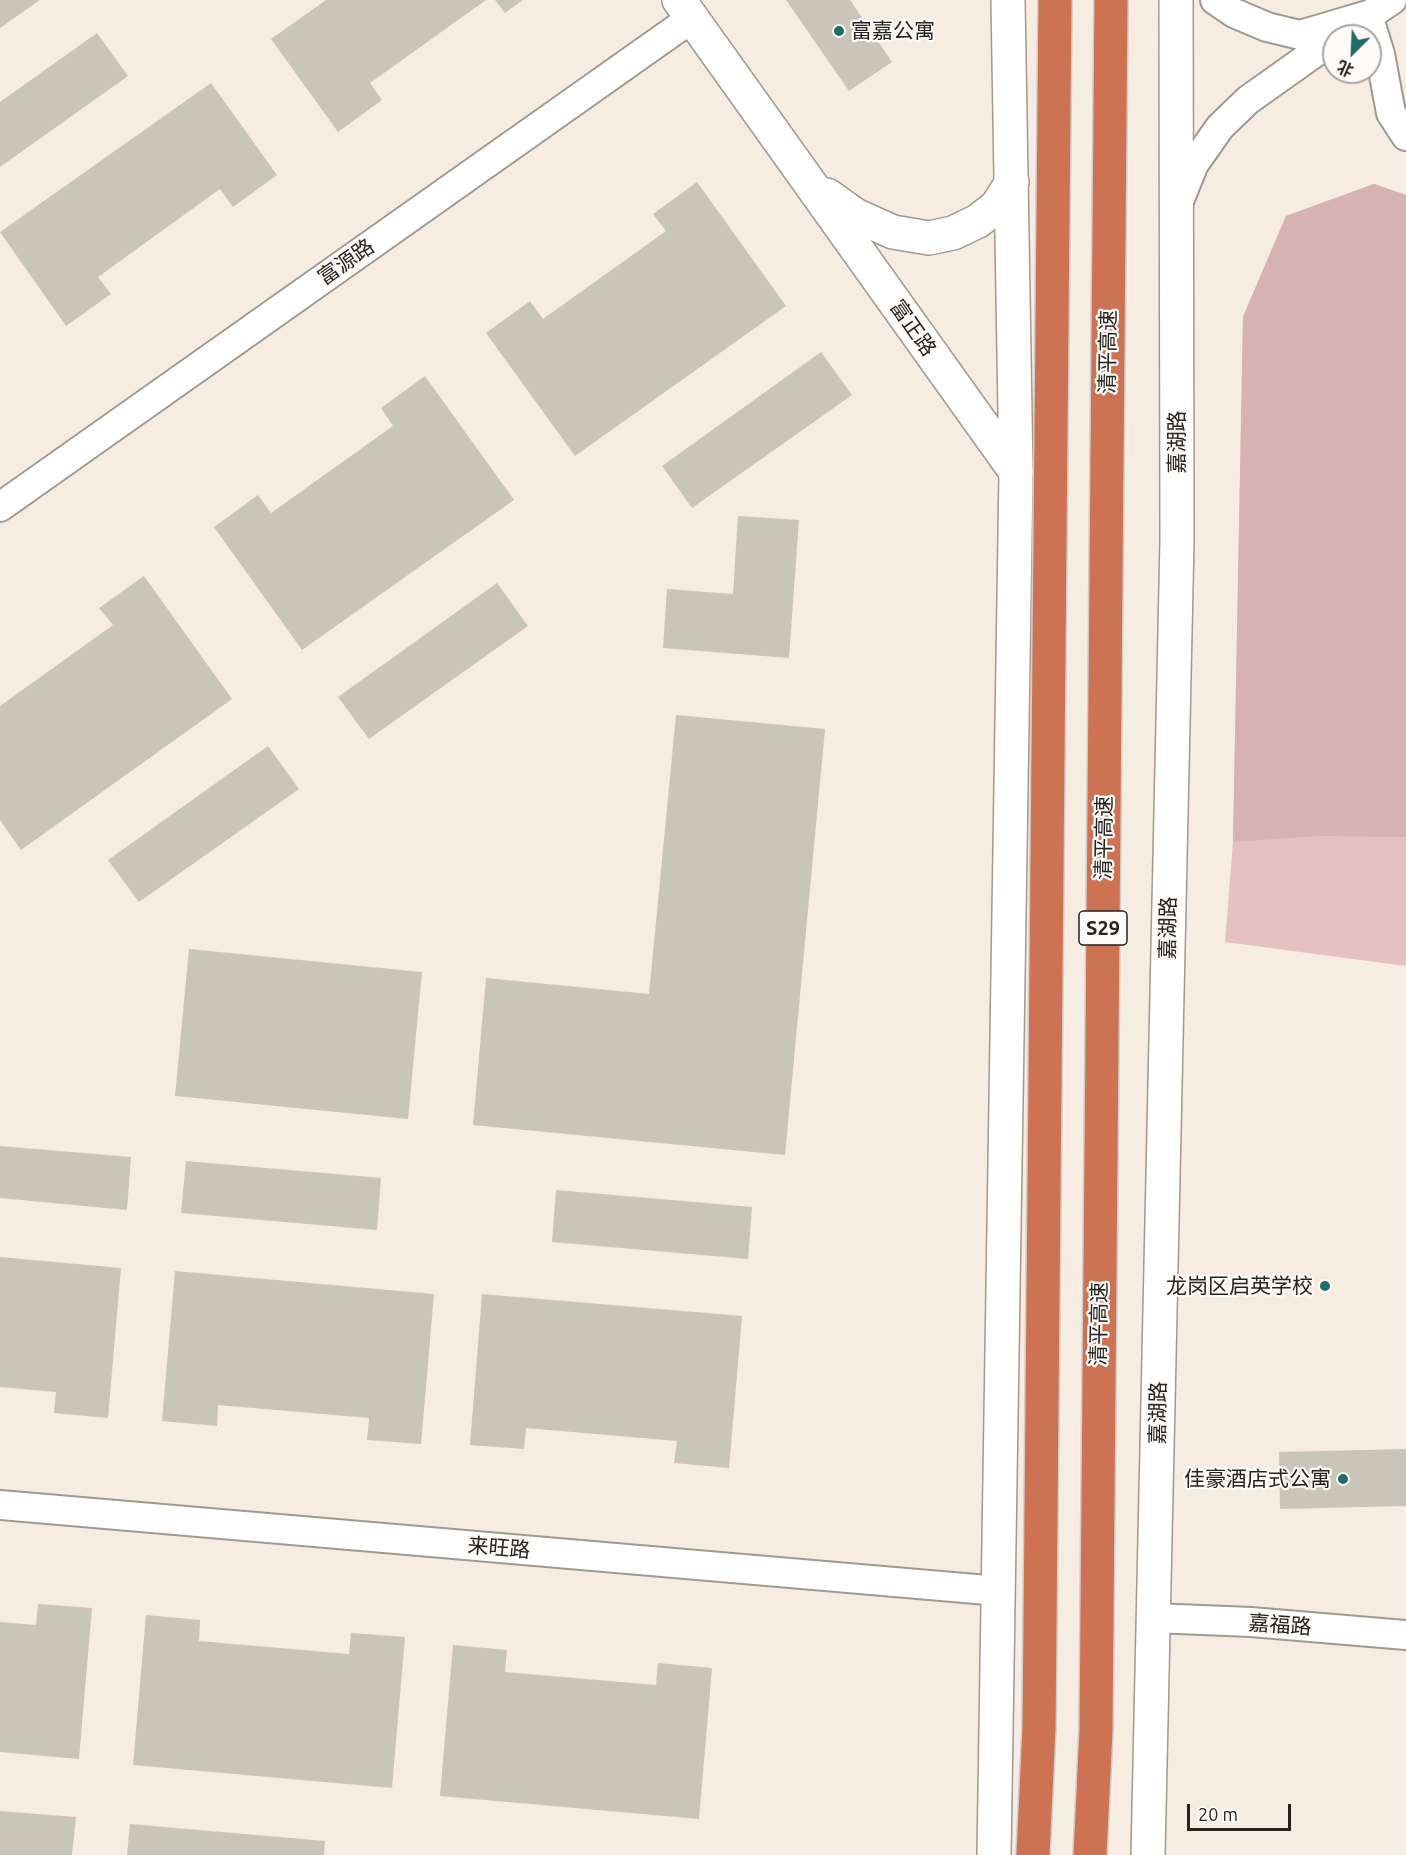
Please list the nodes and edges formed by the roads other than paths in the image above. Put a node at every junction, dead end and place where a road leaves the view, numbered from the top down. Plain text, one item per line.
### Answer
1 (1008, 0) edge
2 (1055, 0) edge
3 (1111, 0) edge
4 (1176, 0) edge
5 (1215, 0) edge
6 (1380, 7) edge
7 (685, 9) edge
8 (1355, 24) edge
9 (1322, 48) edge
10 (1406, 136) edge
11 (1012, 182) junction
12 (810, 184) junction
13 (1177, 209) junction
14 (1016, 472) junction
15 (0, 507) edge
16 (0, 1505) edge
17 (999, 1591) junction
18 (1153, 1618) junction
19 (1406, 1635) edge
20 (994, 1855) edge
21 (1034, 1855) edge
22 (1090, 1855) edge
23 (1148, 1855) edge

1 - 11 main road
2 - 21 highway
3 - 22 highway, 清平高速 / S29
4 - 13 main road, 嘉湖路
5 - 6 street
6 - 8 street
6 - 10 street
7 - 12 main road, 富正路
7 - 15 street, 富源路
9 - 13 street
11 - 12 main road, 富正路
11 - 14 main road
12 - 14 main road, 富正路
13 - 18 main road, 嘉湖路
14 - 17 main road
16 - 17 street, 来旺路
17 - 20 main road
18 - 19 street, 嘉福路
18 - 23 main road, 嘉湖路

